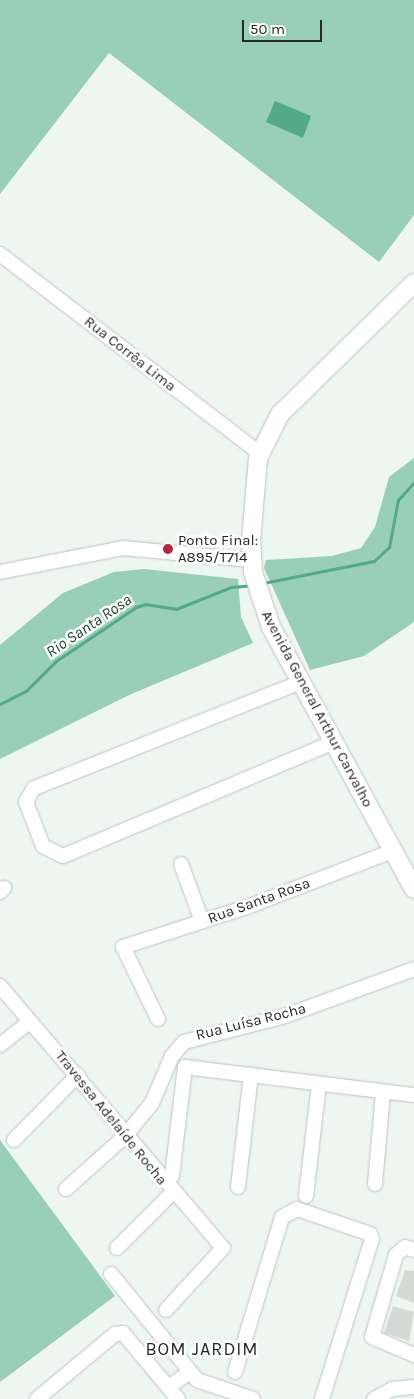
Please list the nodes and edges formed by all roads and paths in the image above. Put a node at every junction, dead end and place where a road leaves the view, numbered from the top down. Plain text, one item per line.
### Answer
1 (0, 254) edge
2 (414, 283) edge
3 (259, 453) junction
4 (252, 566) junction
5 (0, 572) edge
6 (300, 682) junction
7 (334, 742) junction
8 (393, 851) junction
9 (181, 864) dead end
10 (414, 889) edge
11 (202, 921) junction
12 (414, 969) edge
13 (0, 986) edge
14 (158, 1019) dead end
15 (30, 1022) junction
16 (0, 1045) edge
17 (78, 1075) junction
18 (251, 1075) junction
19 (319, 1084) junction
20 (383, 1092) junction
21 (414, 1095) edge
22 (125, 1136) junction
23 (14, 1140) dead end
24 (172, 1176) dead end
25 (375, 1184) dead end
26 (238, 1187) dead end
27 (66, 1189) dead end
28 (172, 1193) junction
29 (306, 1196) dead end
30 (117, 1248) dead end
31 (414, 1250) edge
32 (111, 1274) dead end
33 (166, 1310) dead end
34 (414, 1355) edge
35 (190, 1372) junction
36 (235, 1372) dead end
37 (169, 1387) junction
38 (414, 1387) edge
39 (37, 1399) edge
40 (178, 1399) edge
41 (253, 1399) edge
42 (322, 1399) edge
43 (374, 1399) edge

1 - 3 street, Rua Corrêa Lima
2 - 3 main road, Avenida General Arthur Carvalho
3 - 4 main road, Avenida General Arthur Carvalho
4 - 5 street
4 - 6 main road, Avenida General Arthur Carvalho
6 - 7 main road, Avenida General Arthur Carvalho
6 - 7 street
7 - 8 main road, Avenida General Arthur Carvalho
8 - 10 main road, Avenida General Arthur Carvalho
8 - 11 street, Rua Santa Rosa
9 - 11 street
11 - 14 street, Rua Santa Rosa
12 - 22 street, Rua Luísa Rocha
13 - 15 street, Travessa Adelaíde Rocha
15 - 16 street
15 - 17 street, Travessa Adelaíde Rocha
17 - 22 street, Travessa Adelaíde Rocha
17 - 23 street
18 - 19 street
18 - 24 street
18 - 26 street
19 - 20 street
19 - 29 street
20 - 21 street
20 - 25 street
22 - 27 street, Rua Luísa Rocha
22 - 28 street, Travessa Adelaíde Rocha
28 - 30 street
28 - 33 street, Travessa Adelaíde Rocha
31 - 34 street
32 - 35 street
35 - 37 street
35 - 41 street
36 - 42 street
37 - 39 street
37 - 40 street
38 - 43 street

